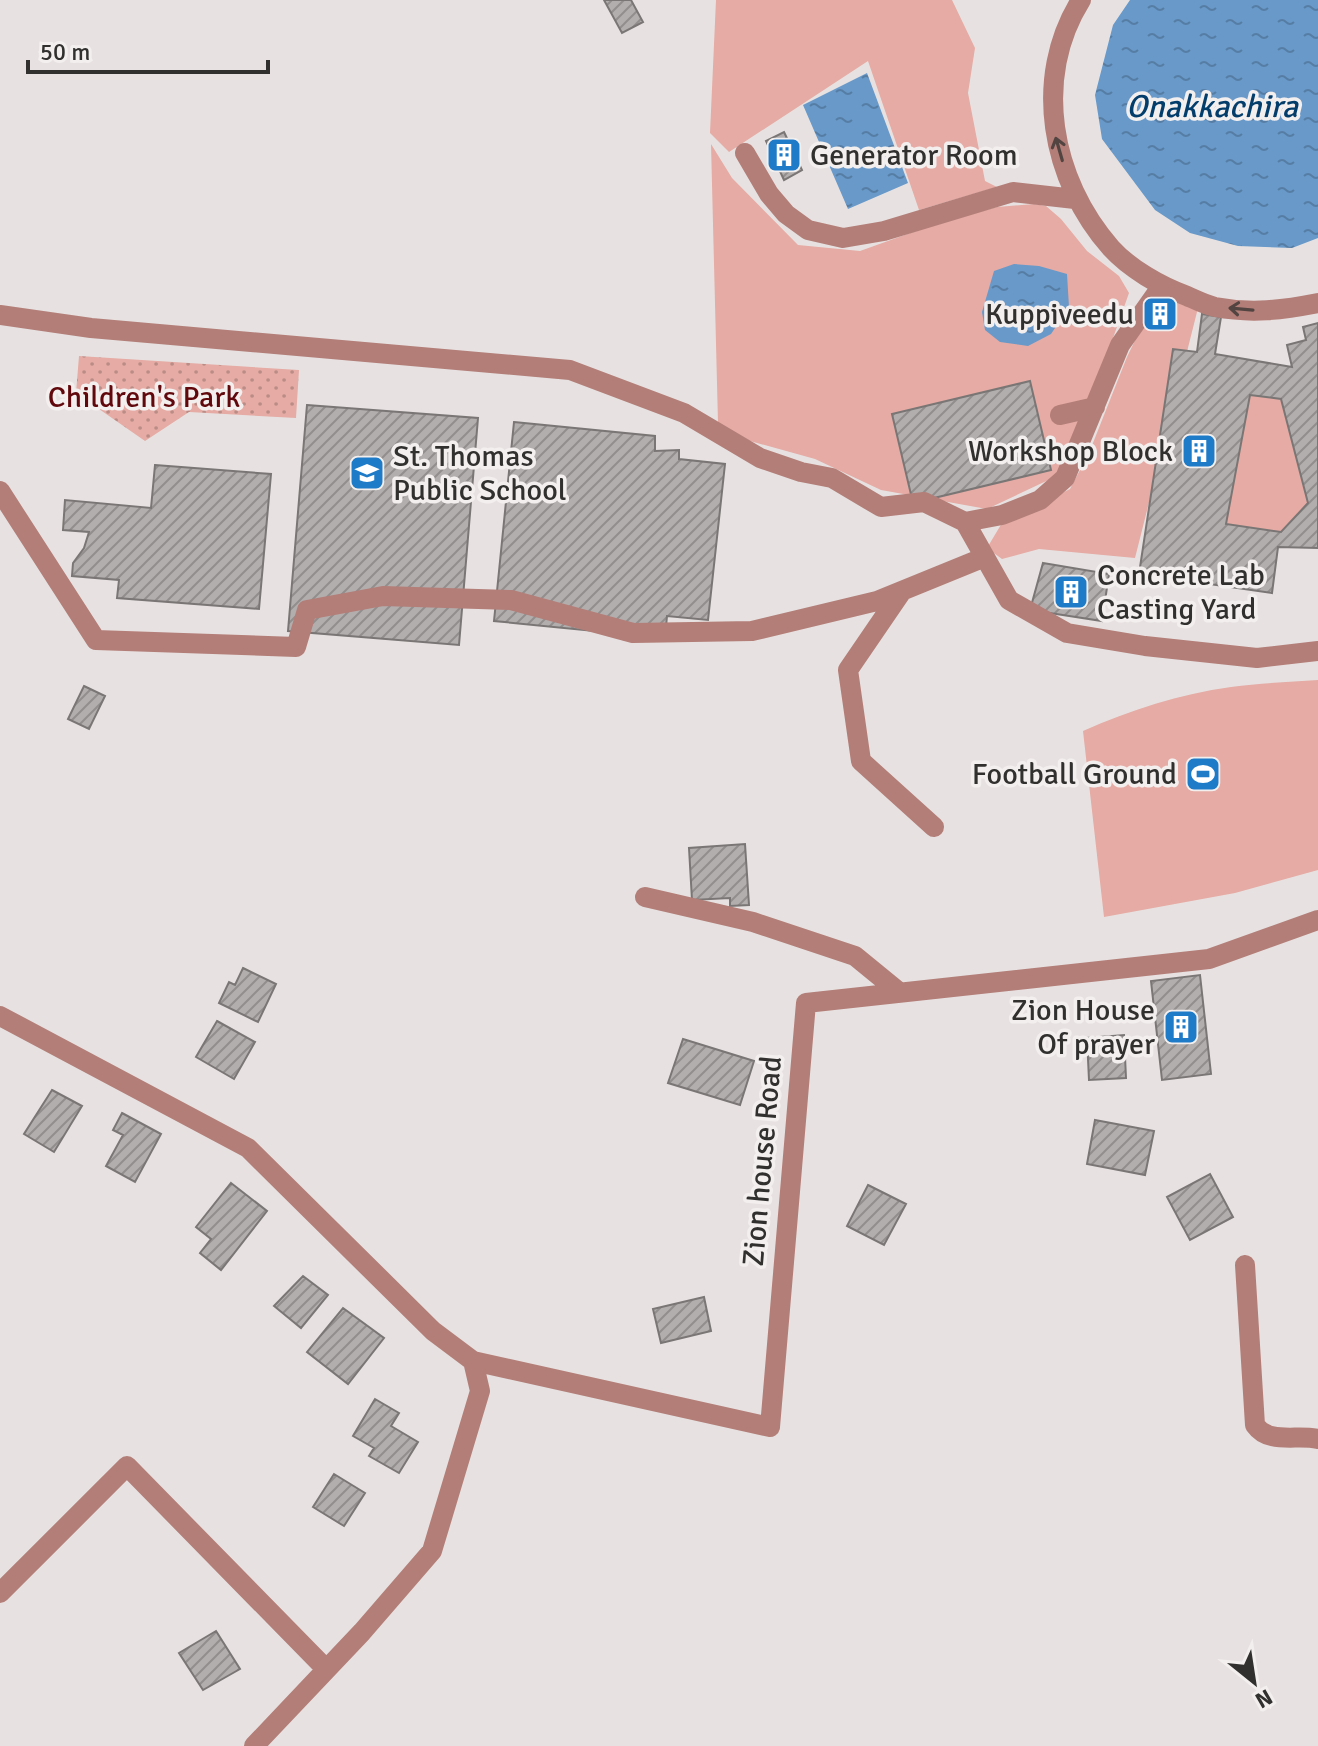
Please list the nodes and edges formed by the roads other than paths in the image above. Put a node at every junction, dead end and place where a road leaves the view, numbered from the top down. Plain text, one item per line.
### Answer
1 (1081, 0) edge
2 (745, 153) dead end
3 (1075, 199) junction
4 (1161, 287) junction
5 (1318, 303) edge
6 (0, 315) edge
7 (1095, 407) junction
8 (1060, 415) dead end
9 (0, 491) edge
10 (965, 522) junction
11 (985, 557) junction
12 (902, 591) junction
13 (1318, 651) edge
14 (934, 827) dead end
15 (645, 897) dead end
16 (1318, 920) edge
17 (899, 992) junction
18 (0, 1016) edge
19 (1245, 1265) dead end
20 (473, 1361) junction
21 (1318, 1439) edge
22 (0, 1593) edge
23 (326, 1669) junction
24 (254, 1746) edge

3 -> 1 street
2 - 3 street
3 - 4 street
5 -> 4 street
4 - 7 street
6 - 10 street
7 - 8 street
7 - 10 street
9 - 12 street
10 - 11 street
11 - 12 street
11 - 13 street
12 - 14 street
15 - 17 street
16 - 17 street, Zion house Road
17 - 20 street, Zion house Road
18 - 20 street
19 - 21 street
20 - 23 street
22 - 23 street
23 - 24 street

